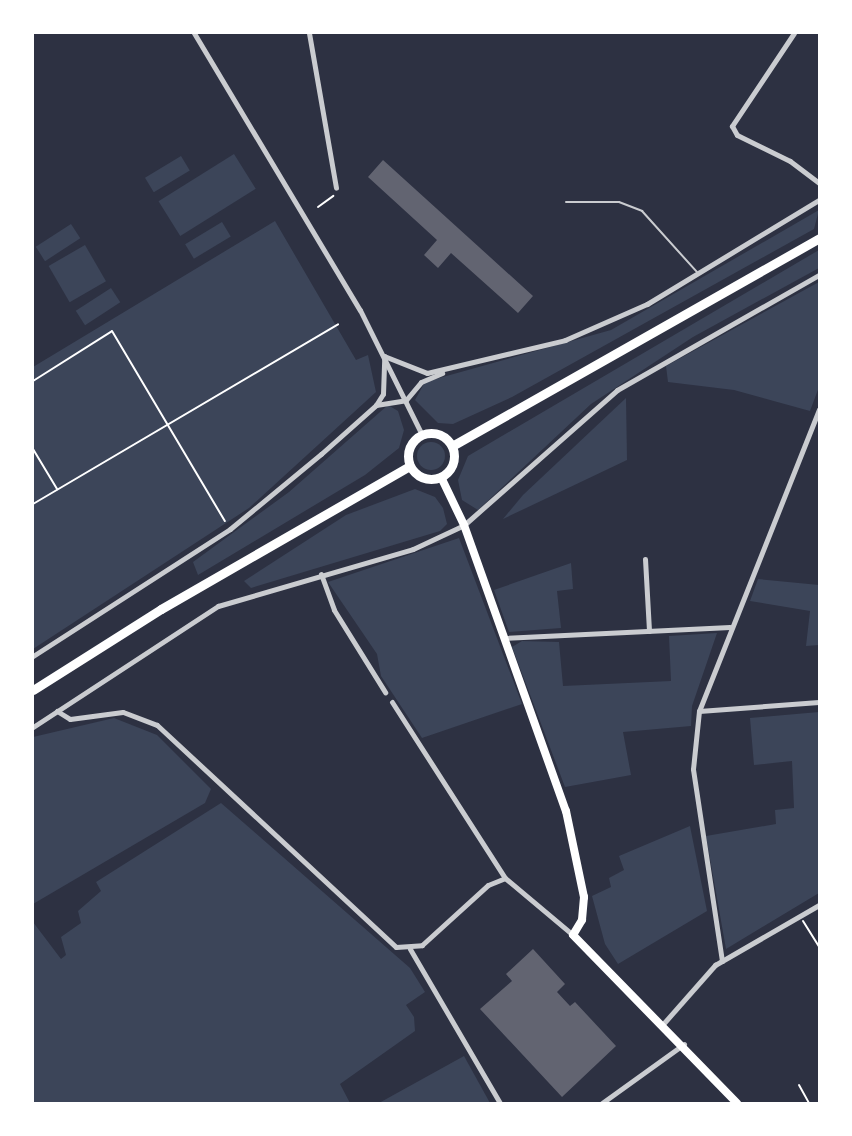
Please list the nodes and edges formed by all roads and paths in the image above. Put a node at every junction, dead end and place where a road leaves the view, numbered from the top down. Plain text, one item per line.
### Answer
1 (194, 33) edge
2 (309, 33) edge
3 (794, 33) edge
4 (819, 183) edge
5 (336, 188) joint
6 (819, 200) edge
7 (566, 202) dead end
8 (318, 207) dead end
9 (819, 238) edge
10 (699, 274) junction
11 (819, 275) edge
12 (338, 324) dead end
13 (384, 356) junction
14 (447, 371) junction
15 (33, 381) edge
16 (406, 400) junction
17 (376, 405) junction
18 (819, 410) edge
19 (168, 424) junction
20 (422, 435) junction
21 (452, 446) junction
22 (33, 449) edge
23 (410, 466) junction
24 (441, 477) junction
25 (57, 489) junction
26 (33, 504) edge
27 (464, 525) junction
28 (230, 529) junction
29 (645, 559) dead end
30 (321, 574) junction
31 (730, 627) junction
32 (650, 631) junction
33 (504, 638) junction
34 (33, 656) edge
35 (33, 690) edge
36 (385, 692) dead end
37 (392, 702) dead end
38 (819, 702) edge
39 (57, 711) junction
40 (699, 711) junction
41 (33, 728) edge
42 (507, 879) junction
43 (819, 904) edge
44 (800, 916) junction
45 (573, 935) junction
46 (819, 947) edge
47 (410, 949) junction
48 (722, 961) junction
49 (663, 1024) junction
50 (684, 1044) junction
51 (799, 1085) dead end
52 (500, 1103) edge
53 (602, 1103) edge
54 (737, 1103) edge
55 (809, 1103) edge

1 - 13 street
2 - 5 street
3 - 4 street
5 - 8 path
6 - 10 street
7 - 10 lane
9 - 21 highway
10 - 14 street
11 - 27 street
12 - 19 path
13 - 14 street
13 - 16 street
13 - 17 street
14 - 16 street
15 - 19 path
16 - 17 street
16 - 20 street
17 - 28 street
18 - 31 street
19 - 25 path
19 - 28 path
20 - 21 highway
20 - 23 highway
21 - 24 highway
22 - 25 path
23 - 24 highway
23 - 35 highway
24 - 27 main road
25 - 26 path
27 - 30 street
27 - 33 main road
28 - 34 street
29 - 32 street
30 - 36 street
30 - 39 street
31 - 32 street
31 - 40 street
32 - 33 street
33 - 45 main road
37 - 42 street
38 - 40 street
39 - 41 street
39 - 47 street
40 - 48 street
42 - 45 street
42 - 47 street
43 - 44 street
44 - 46 path
44 - 48 street
45 - 49 main road
47 - 52 street
48 - 49 street
49 - 50 main road
50 - 53 street
50 - 54 main road
51 - 55 path

